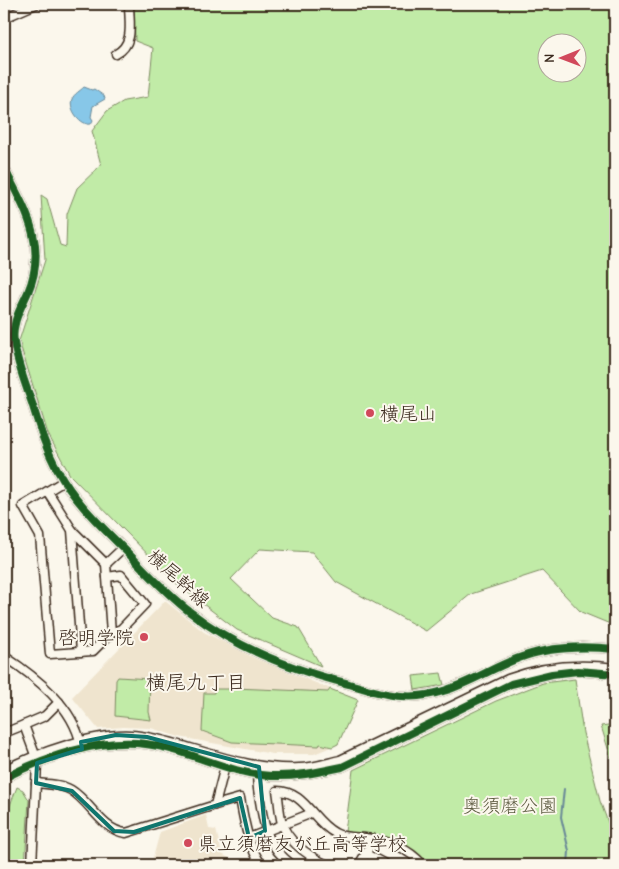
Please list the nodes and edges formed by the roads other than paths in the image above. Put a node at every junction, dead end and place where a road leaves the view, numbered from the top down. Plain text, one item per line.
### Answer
1 (36, 4) edge
2 (129, 4) edge
3 (4, 18) edge
4 (116, 54) dead end
5 (4, 168) edge
6 (14, 341) junction
7 (4, 344) edge
8 (64, 481) junction
9 (48, 492) junction
10 (72, 530) junction
11 (123, 548) junction
12 (106, 564) junction
13 (107, 577) junction
14 (111, 633) junction
15 (615, 649) edge
16 (81, 652) junction
17 (4, 656) edge
18 (615, 668) edge
19 (615, 674) edge
20 (59, 702) junction
21 (24, 725) junction
22 (4, 733) edge
23 (82, 746) junction
24 (36, 760) junction
25 (226, 762) junction
26 (4, 770) edge
27 (258, 770) junction
28 (4, 778) edge
29 (36, 784) junction
30 (215, 805) junction
31 (311, 811) junction
32 (282, 824) junction
33 (265, 830) junction
34 (249, 838) junction
35 (374, 839) junction
36 (366, 854) junction
37 (32, 865) edge
38 (262, 865) edge
39 (292, 865) edge
40 (327, 865) edge
41 (359, 865) edge
42 (387, 865) edge
43 (423, 865) edge

1 - 3 street
2 - 4 street
5 - 6 street, 横尾幹線
6 - 7 street
6 - 8 street, 横尾幹線
8 - 9 street
8 - 11 street, 横尾幹線
9 - 10 street
9 - 16 street
10 - 12 street
10 - 16 street
11 - 12 street
11 - 15 street, 横尾幹線
12 - 13 street
13 - 14 street
13 - 14 street
14 - 16 street
17 - 20 street
18 - 27 street
19 - 27 street
20 - 21 street
20 - 23 street
21 - 22 street
21 - 24 street
23 - 24 street
23 - 25 street
24 - 26 street
24 - 28 street
24 - 29 street
25 - 27 street
25 - 30 street
27 - 33 street
29 - 30 street
29 - 37 street
30 - 34 street
31 - 32 street
31 - 32 street
31 - 35 street
32 - 33 street
32 - 40 street
33 - 34 street
33 - 39 street
34 - 38 street
35 - 36 street
35 - 43 street
36 - 41 street
36 - 42 street

